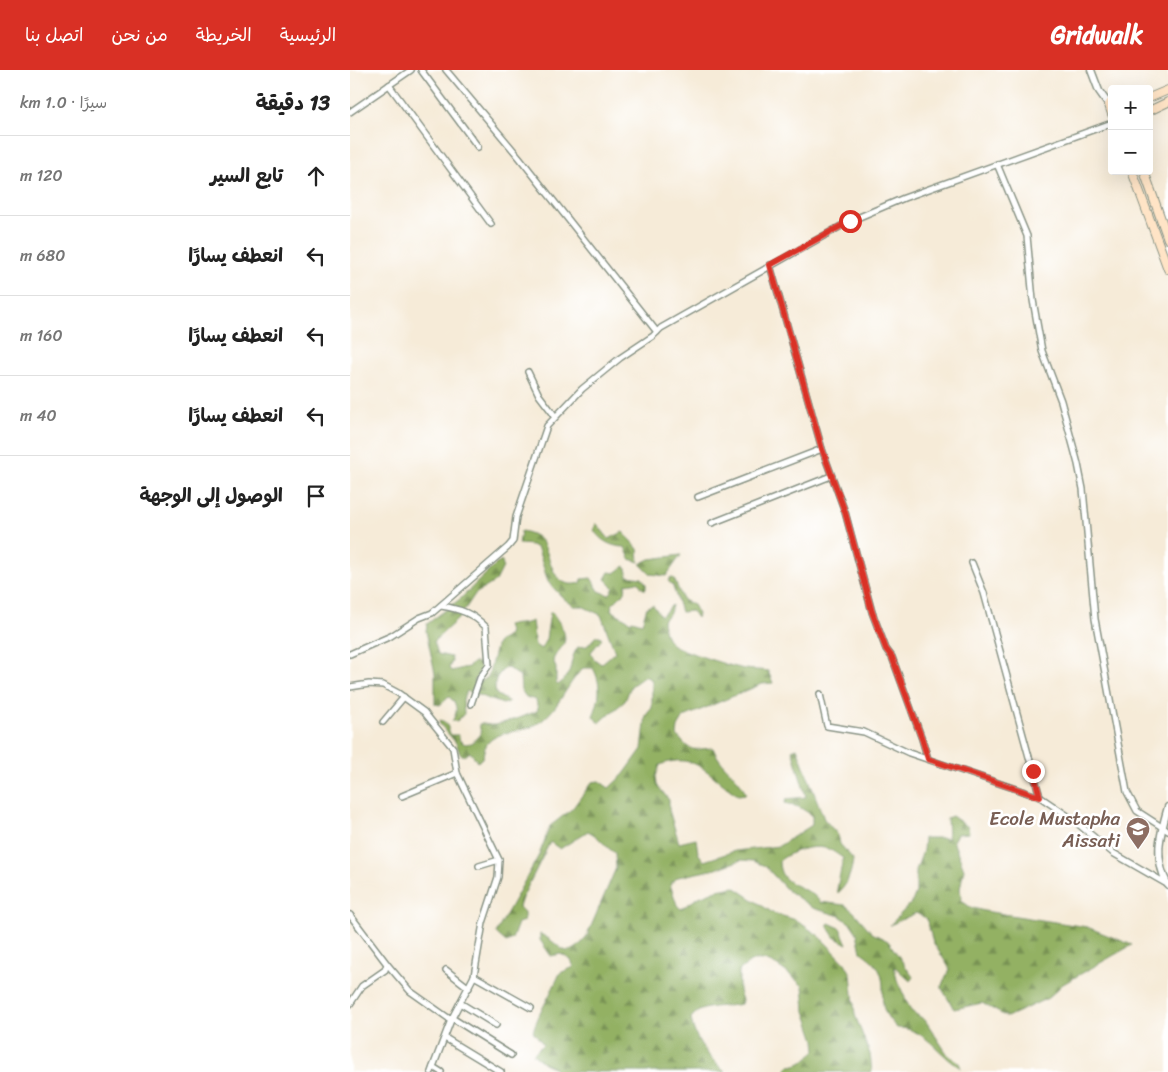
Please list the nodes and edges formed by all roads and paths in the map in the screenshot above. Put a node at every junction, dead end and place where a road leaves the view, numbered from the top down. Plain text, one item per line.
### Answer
1 (412, 70) edge
2 (421, 70) edge
3 (446, 70) edge
4 (1091, 70) edge
5 (389, 86) junction
6 (1168, 90) edge
7 (1153, 96) edge
8 (1108, 101) edge
9 (1168, 102) edge
10 (1153, 109) edge
11 (350, 112) edge
12 (1108, 124) edge
13 (478, 147) dead end
14 (997, 164) junction
15 (1133, 175) edge
16 (1145, 175) edge
17 (491, 224) dead end
18 (1168, 239) edge
19 (770, 265) junction
20 (1168, 269) edge
21 (657, 332) junction
22 (528, 372) dead end
23 (555, 416) junction
24 (822, 449) junction
25 (832, 476) junction
26 (698, 497) dead end
27 (712, 523) dead end
28 (972, 563) dead end
29 (441, 606) junction
30 (350, 654) edge
31 (350, 687) edge
32 (820, 694) dead end
33 (404, 698) junction
34 (472, 704) dead end
35 (382, 722) dead end
36 (928, 759) junction
37 (457, 772) junction
38 (402, 796) dead end
39 (1040, 797) junction
40 (1168, 807) edge
41 (1165, 829) edge
42 (499, 860) junction
43 (479, 866) dead end
44 (1168, 884) edge
45 (350, 915) edge
46 (387, 964) junction
47 (446, 970) dead end
48 (474, 976) junction
49 (469, 988) junction
50 (460, 1003) junction
51 (350, 1004) edge
52 (531, 1008) dead end
53 (451, 1019) junction
54 (496, 1025) dead end
55 (445, 1038) junction
56 (511, 1055) dead end
57 (432, 1069) edge
58 (441, 1072) edge
59 (501, 1072) edge

1 - 5 street
2 - 13 street
3 - 21 street
4 - 8 street
5 - 11 street
5 - 17 street
6 - 7 main road
9 - 10 main road
12 - 14 street
14 - 19 street
14 - 41 street
15 - 20 main road
16 - 18 main road
19 - 21 street
19 - 24 street
21 - 23 street
22 - 23 street
23 - 29 street
24 - 25 street
24 - 26 street
25 - 27 street
25 - 36 street
28 - 39 street
29 - 30 street
29 - 34 street
31 - 33 street
32 - 36 street
33 - 35 street
33 - 37 street
36 - 39 street
37 - 38 street
37 - 42 street
39 - 44 street
40 - 41 street
41 - 44 street
42 - 43 street
42 - 48 street
45 - 46 street
46 - 51 street
46 - 53 street
47 - 49 street
48 - 49 street
48 - 52 street
49 - 50 street
50 - 53 street
50 - 54 street
53 - 55 street
53 - 56 street
55 - 57 street
55 - 59 street
57 - 58 street

